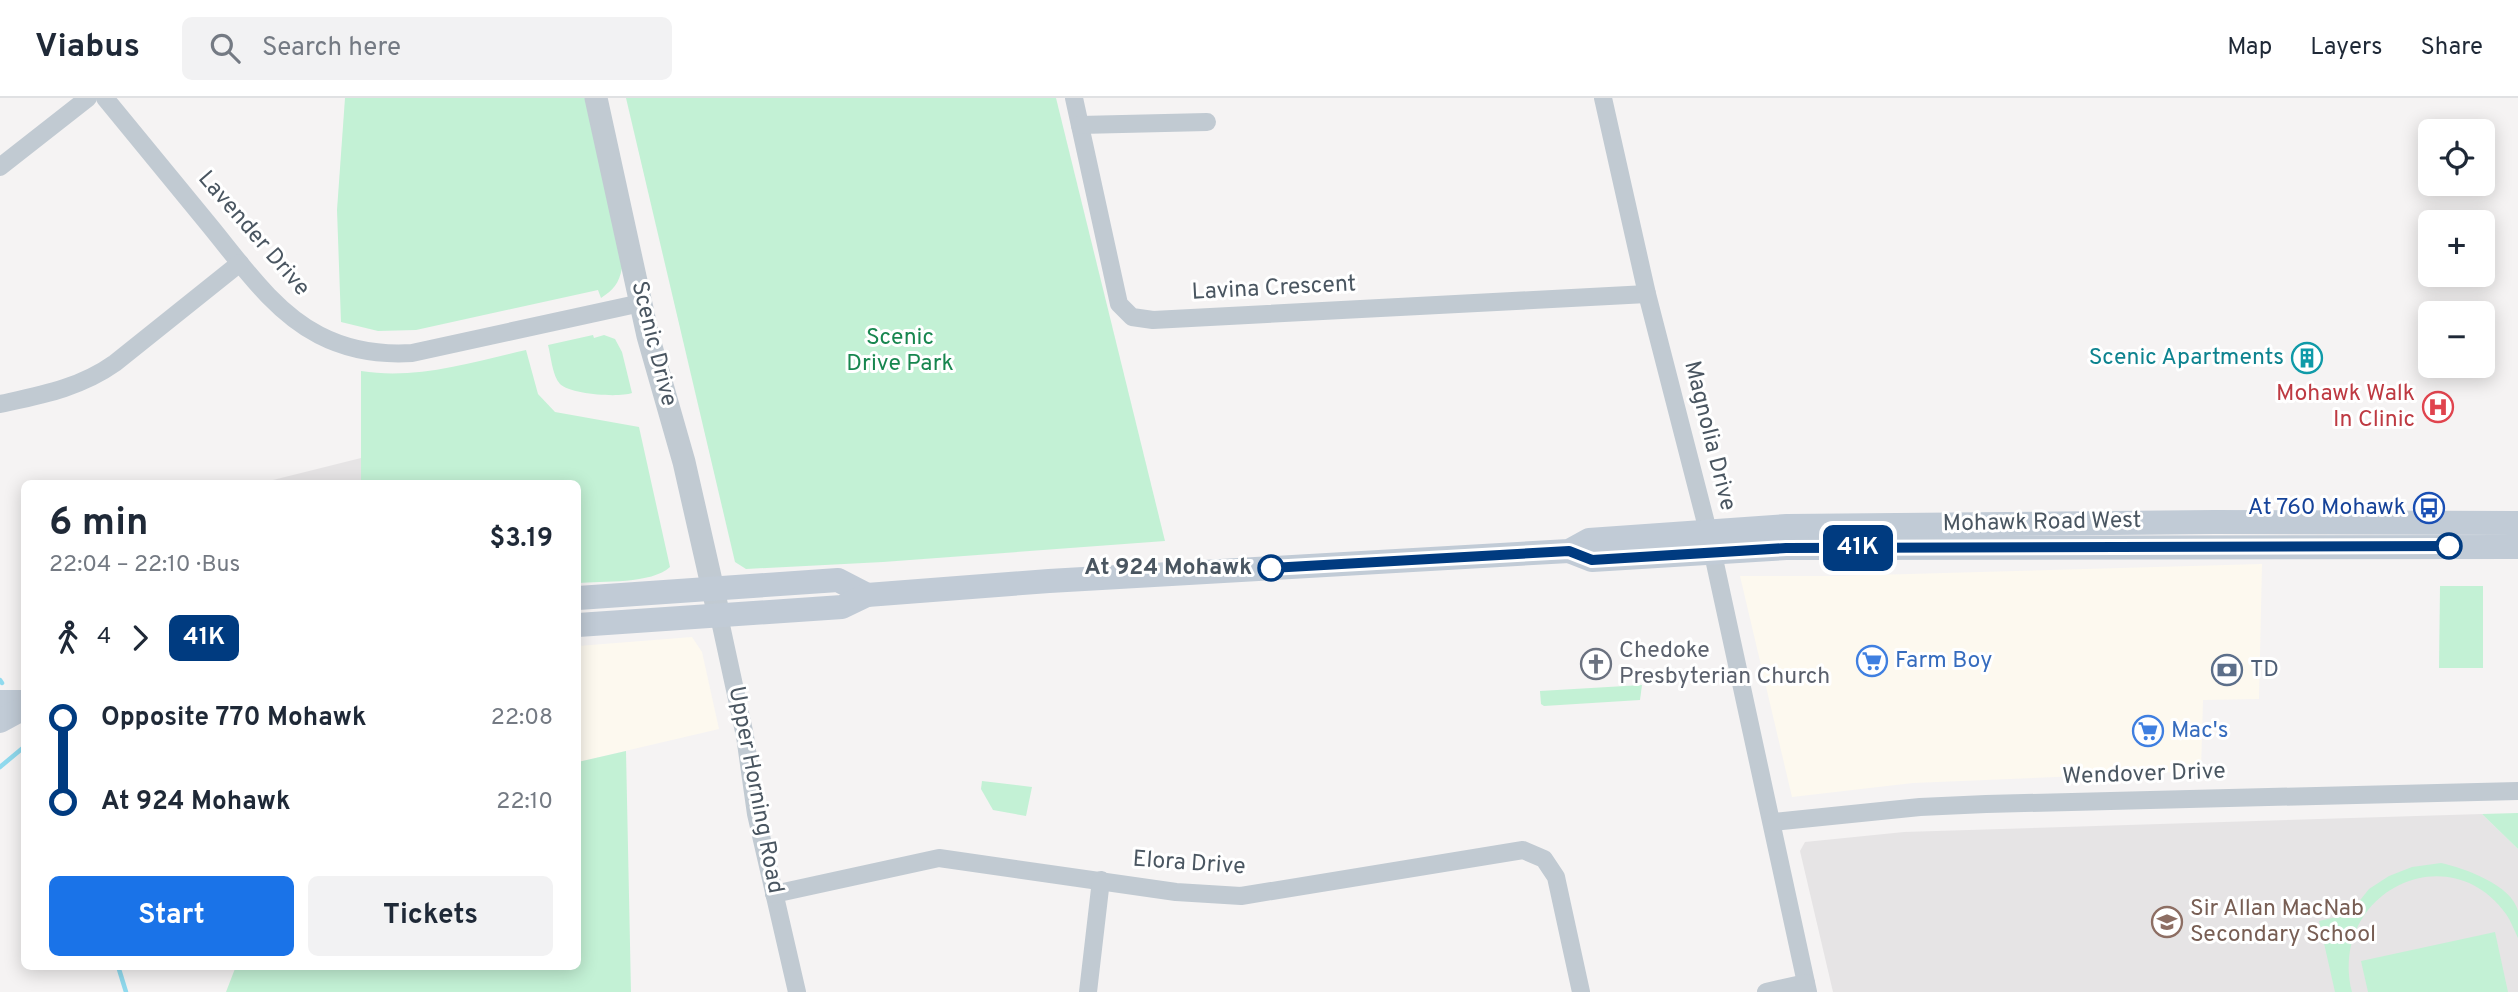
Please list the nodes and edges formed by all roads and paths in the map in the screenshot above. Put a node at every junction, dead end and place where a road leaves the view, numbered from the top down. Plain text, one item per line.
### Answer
1 (88, 98) edge
2 (105, 98) edge
3 (596, 98) edge
4 (1074, 98) edge
5 (1603, 98) edge
6 (1207, 122) dead end
7 (1080, 125) junction
8 (0, 167) edge
9 (240, 263) junction
10 (1647, 294) junction
11 (641, 303) junction
12 (0, 404) edge
13 (2215, 522) junction
14 (2518, 523) edge
15 (1710, 542) junction
16 (2518, 547) edge
17 (2181, 548) junction
18 (713, 588) junction
19 (867, 595) junction
20 (581, 598) edge
21 (719, 616) junction
22 (581, 625) edge
23 (0, 702) edge
24 (21, 702) edge
25 (21, 710) edge
26 (0, 722) edge
27 (2518, 791) edge
28 (1773, 822) junction
29 (1101, 880) junction
30 (775, 894) junction
31 (1807, 988) edge
32 (797, 992) edge
33 (1087, 992) edge
34 (1581, 992) edge
35 (1766, 992) edge

1 - 8 street
2 - 9 street, Lavender Drive
3 - 11 street, Scenic Drive
4 - 7 street, Lavina Crescent
5 - 10 street, Magnolia Drive
6 - 7 street
7 - 10 street, Lavina Crescent
9 - 11 street, Lavender Drive
9 - 12 street
10 - 15 street, Magnolia Drive
11 - 18 street, Scenic Drive
13 - 14 main road, Mohawk Road West
13 - 15 main road, Mohawk Road West
13 - 17 main road
15 - 17 main road, Mohawk Road West
15 - 19 main road, Mohawk Road West
15 - 28 street, Magnolia Drive
16 - 17 main road, Mohawk Road West
18 - 19 main road, Mohawk Road West
18 - 20 main road, Mohawk Road West
18 - 21 street, Upper Horning Road
19 - 21 main road, Mohawk Road West
21 - 22 main road, Mohawk Road West
21 - 30 street, Upper Horning Road
23 - 24 main road
25 - 26 main road
27 - 28 street, Wendover Drive
28 - 31 street, Magnolia Drive
29 - 30 street, Elora Drive
29 - 33 street
29 - 34 street, Elora Drive
30 - 32 street, Upper Horning Road
31 - 35 street

